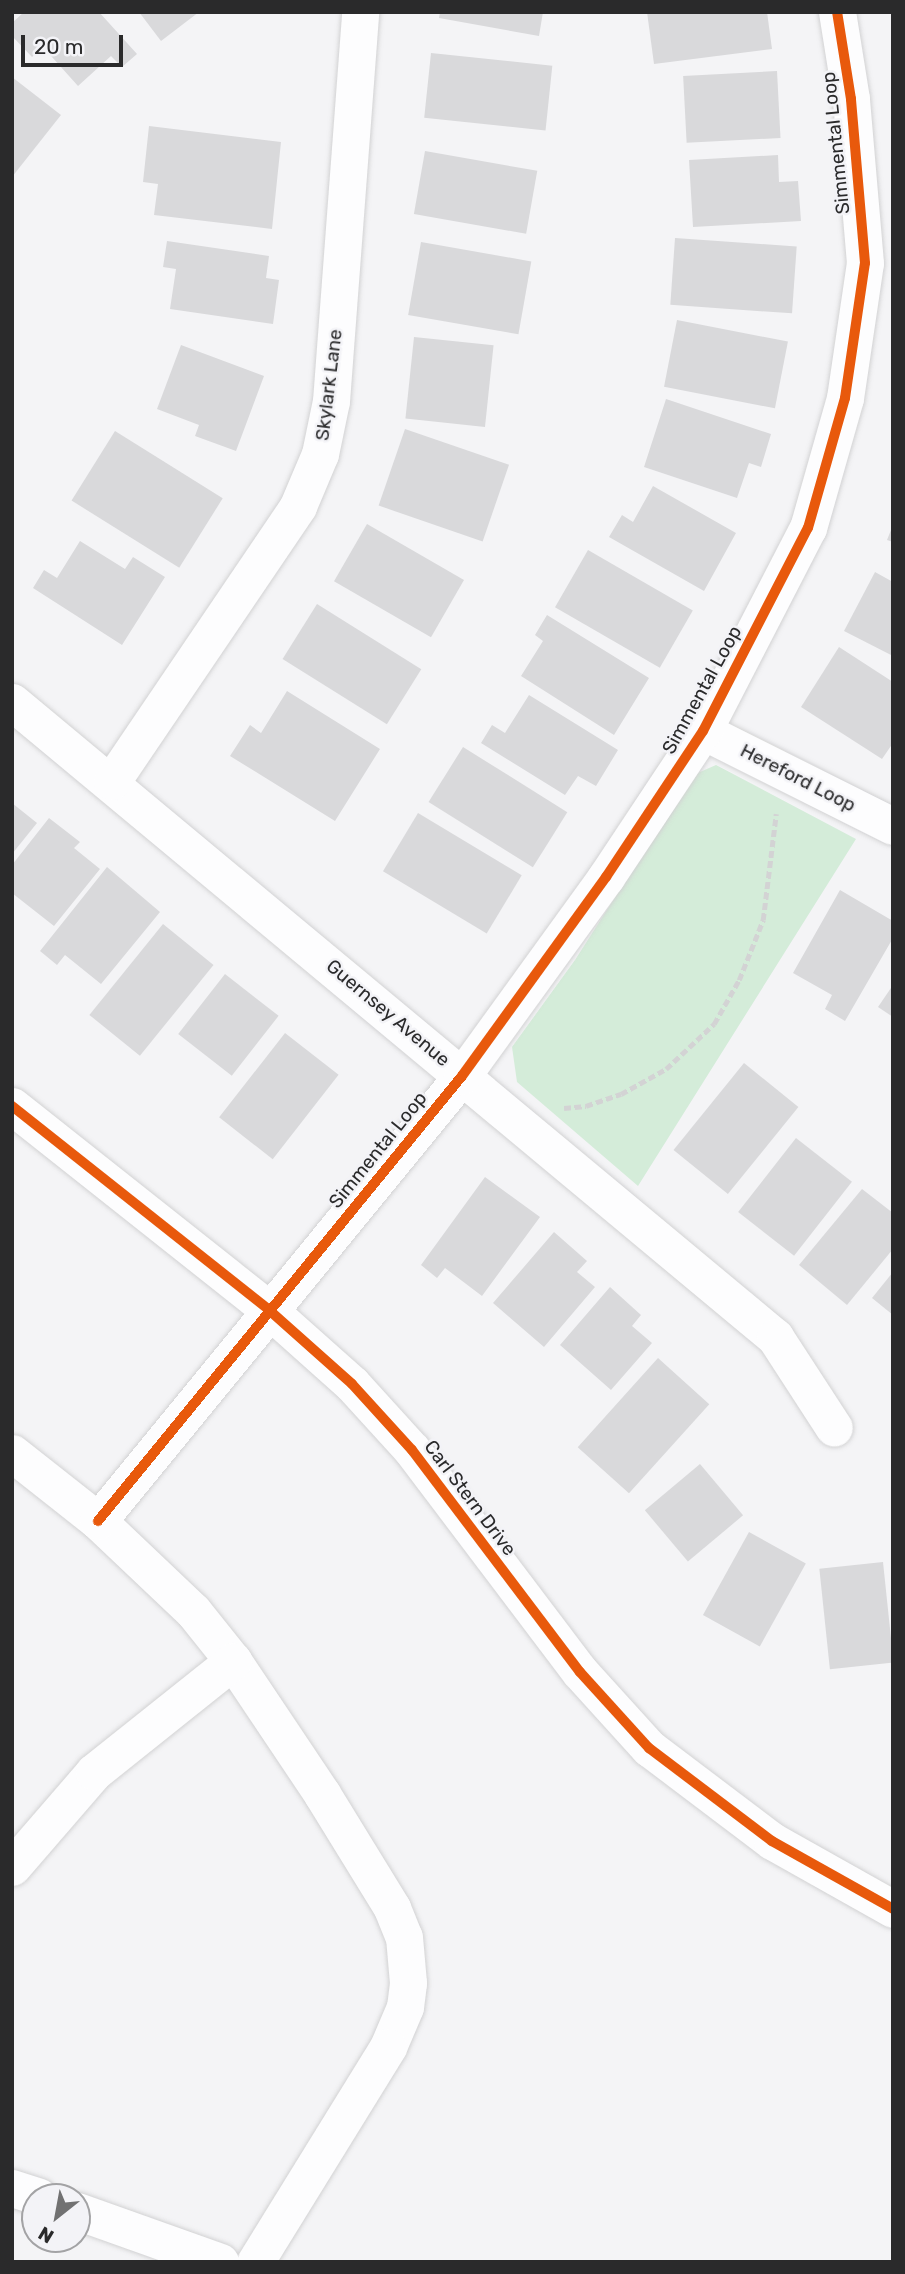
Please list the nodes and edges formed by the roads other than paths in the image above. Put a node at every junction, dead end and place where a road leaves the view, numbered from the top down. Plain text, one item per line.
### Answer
1 (360, 12) edge
2 (837, 12) edge
3 (12, 702) edge
4 (704, 731) junction
5 (112, 780) junction
6 (893, 826) edge
7 (462, 1076) junction
8 (12, 1106) edge
9 (269, 1310) junction
10 (834, 1428) dead end
11 (12, 1453) edge
12 (98, 1521) junction
13 (233, 1661) junction
14 (12, 1867) edge
15 (893, 1909) edge
16 (91, 2216) edge
17 (219, 2262) edge
18 (255, 2262) edge

1 - 5 street, Skylark Lane
2 - 4 street, Simmental Loop
3 - 5 street, Guernsey Avenue
4 - 6 street, Hereford Loop
4 - 7 street, Simmental Loop
5 - 7 street, Guernsey Avenue
7 - 9 street, Simmental Loop
7 - 10 street, Guernsey Avenue
8 - 9 street, Carl Stern Drive
9 - 12 street, Simmental Loop
9 - 15 street, Carl Stern Drive
11 - 12 street
12 - 13 street
13 - 14 street
13 - 18 street
16 - 17 street

